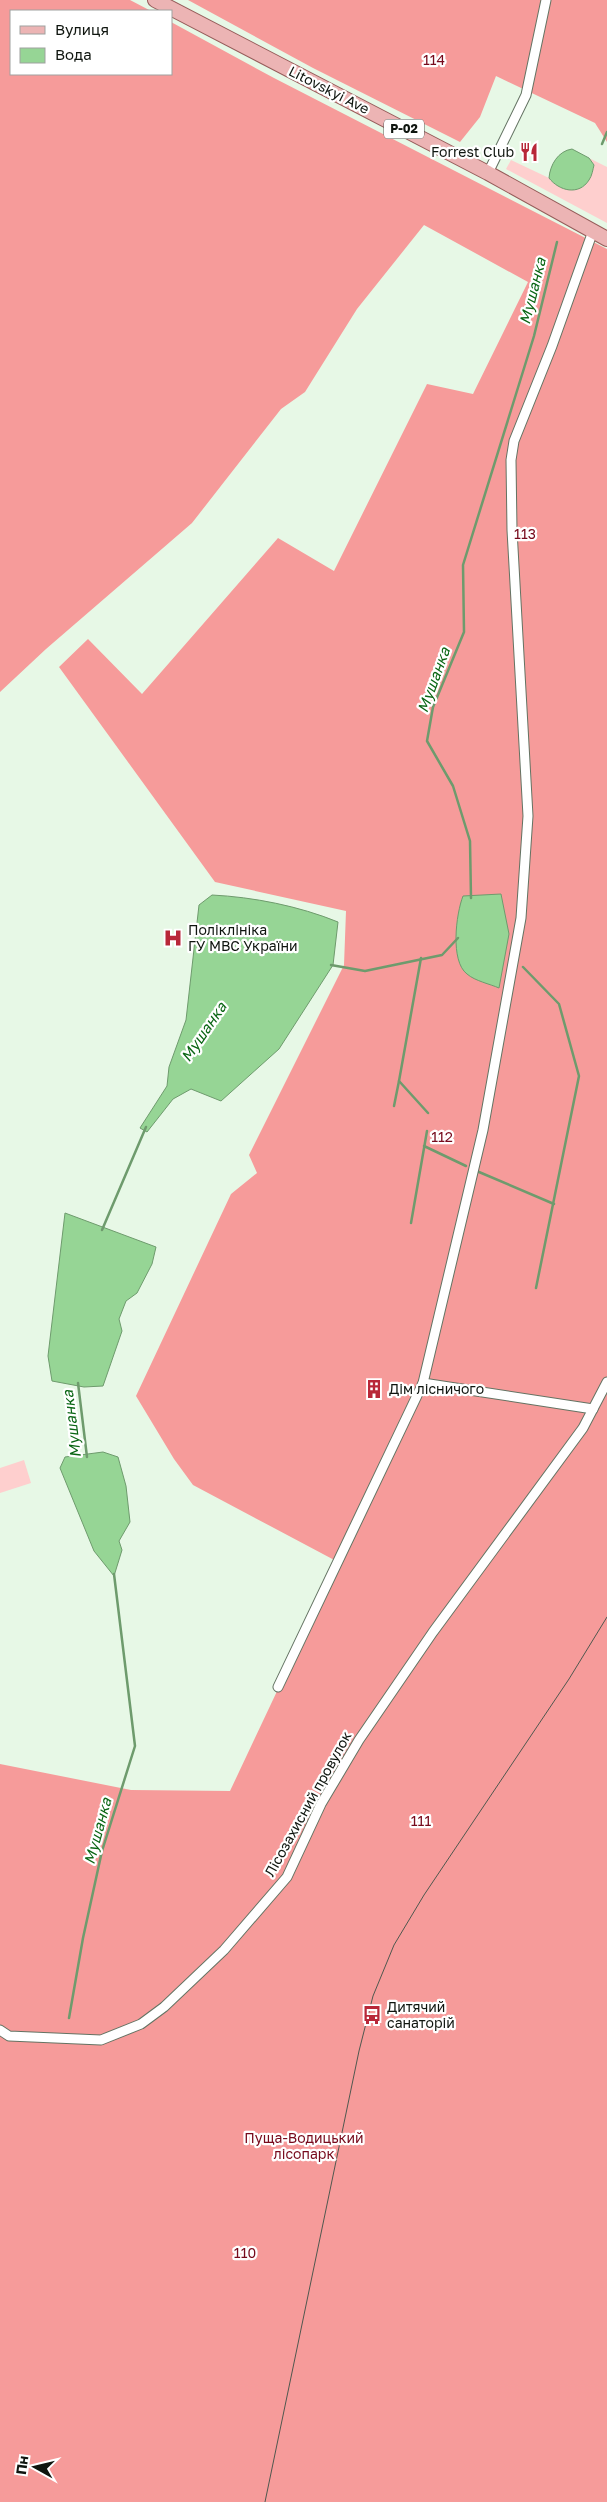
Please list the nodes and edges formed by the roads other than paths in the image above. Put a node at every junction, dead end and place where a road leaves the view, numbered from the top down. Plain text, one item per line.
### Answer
1 (155, 0) edge
2 (546, 0) edge
3 (488, 173) junction
4 (593, 231) junction
5 (607, 239) edge
6 (607, 1382) edge
7 (423, 1383) junction
8 (593, 1409) junction
9 (278, 1687) dead end
10 (0, 2030) edge

1 - 3 main road, Litovskyi Ave / Р-02
2 - 3 street
3 - 4 main road, Litovskyi Ave / Р-02
4 - 5 main road, Litovskyi Ave / Р-02
4 - 7 street
6 - 8 street, Лісозахисний провулок
7 - 8 street
7 - 9 street
8 - 10 street, Лісозахисний провулок

